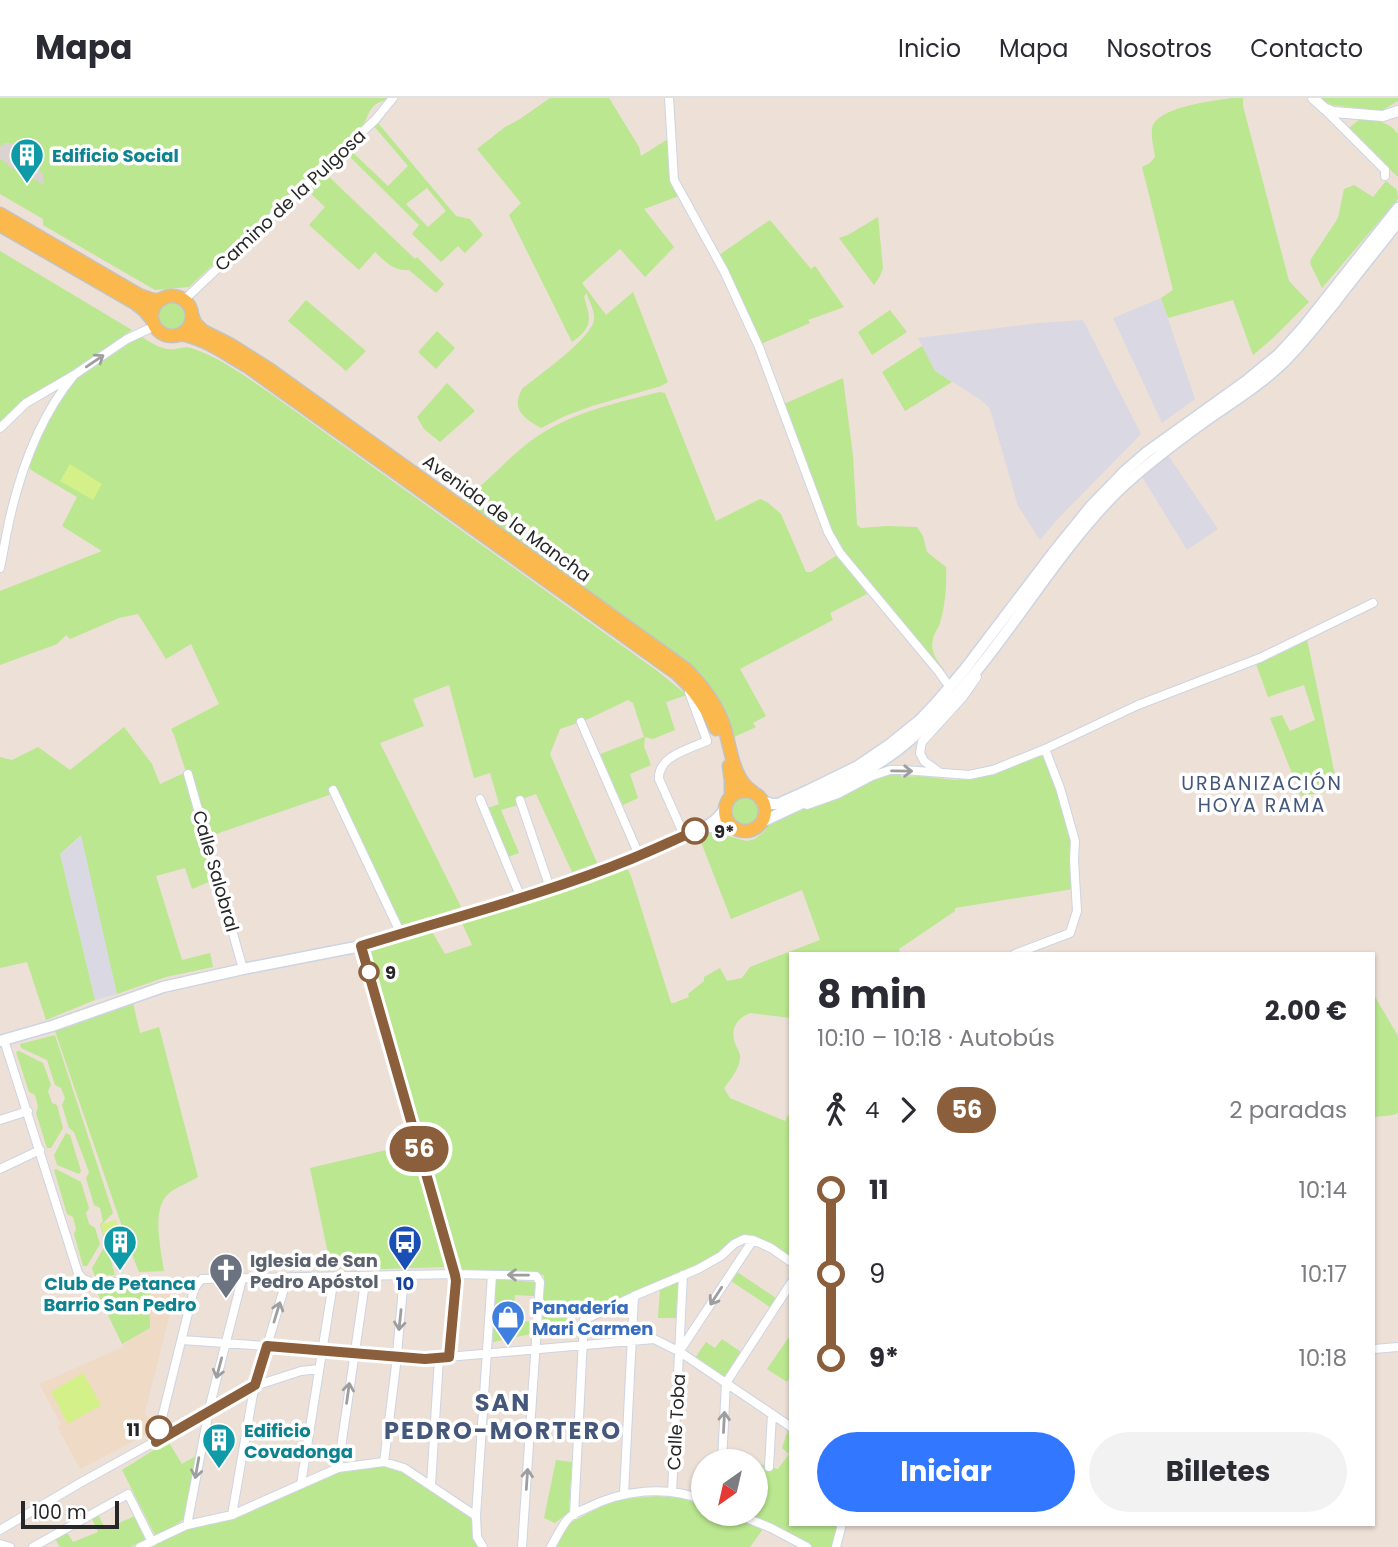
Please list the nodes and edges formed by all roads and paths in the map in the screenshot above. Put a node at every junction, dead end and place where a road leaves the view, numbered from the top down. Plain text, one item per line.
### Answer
1 (393, 98) edge
2 (669, 98) edge
3 (1316, 102) edge
4 (1398, 111) edge
5 (1383, 116) junction
6 (1347, 117) junction
7 (1397, 122) edge
8 (1346, 132) junction
9 (1385, 176) dead end
10 (1398, 208) edge
11 (0, 214) edge
12 (1398, 222) edge
13 (0, 225) edge
14 (161, 300) junction
15 (184, 300) junction
16 (192, 315) junction
17 (154, 323) junction
18 (181, 334) junction
19 (74, 375) junction
20 (0, 428) edge
21 (0, 568) edge
22 (1373, 603) dead end
23 (989, 653) junction
24 (946, 682) dead end
25 (690, 692) dead end
26 (581, 722) dead end
27 (1045, 749) junction
28 (188, 774) dead end
29 (952, 775) junction
30 (731, 788) junction
31 (333, 790) dead end
32 (758, 796) junction
33 (480, 799) dead end
34 (520, 800) dead end
35 (792, 808) junction
36 (762, 822) junction
37 (705, 827) junction
38 (737, 829) junction
39 (684, 835) junction
40 (639, 855) junction
41 (550, 888) junction
42 (521, 898) junction
43 (401, 934) junction
44 (361, 946) junction
45 (1020, 952) edge
46 (243, 969) junction
47 (2, 1041) edge
48 (28, 1111) junction
49 (0, 1120) edge
50 (40, 1150) junction
51 (0, 1169) edge
52 (753, 1240) junction
53 (789, 1261) edge
54 (455, 1275) junction
55 (492, 1275) junction
56 (683, 1275) junction
57 (366, 1276) junction
58 (404, 1276) junction
59 (334, 1277) junction
60 (287, 1278) junction
61 (242, 1279) junction
62 (199, 1282) junction
63 (789, 1286) edge
64 (634, 1296) junction
65 (182, 1340) junction
66 (632, 1340) junction
67 (226, 1343) junction
68 (584, 1345) junction
69 (267, 1346) junction
70 (1398, 1347) edge
71 (535, 1349) junction
72 (1375, 1349) edge
73 (322, 1350) junction
74 (354, 1352) junction
75 (680, 1352) junction
76 (488, 1353) junction
77 (396, 1357) junction
78 (449, 1357) junction
79 (439, 1358) junction
80 (319, 1370) junction
81 (726, 1383) junction
82 (255, 1385) junction
83 (208, 1412) junction
84 (772, 1414) junction
85 (789, 1426) edge
86 (156, 1442) junction
87 (723, 1449) edge
88 (384, 1462) junction
89 (769, 1467) dead end
90 (338, 1468) junction
91 (301, 1484) junction
92 (431, 1485) junction
93 (672, 1492) junction
94 (624, 1494) junction
95 (691, 1497) edge
96 (232, 1515) junction
97 (476, 1516) junction
98 (572, 1516) junction
99 (187, 1525) junction
100 (766, 1526) edge
101 (841, 1526) edge
102 (0, 1530) edge
103 (152, 1542) junction
104 (0, 1544) edge
105 (10, 1547) edge
106 (33, 1547) edge
107 (141, 1547) edge
108 (483, 1547) edge
109 (522, 1547) edge
110 (551, 1547) edge
111 (807, 1547) edge
112 (836, 1547) edge

1 - 15 street, Camino de la Pulgosa
2 - 24 street
3 - 6 street
3 - 8 street
4 - 5 street
5 - 6 street
5 - 7 street
6 - 8 street
8 - 9 street
10 - 32 main road
11 - 14 main road
12 - 23 main road
13 - 17 main road
14 - 15 main road
14 - 17 main road
15 - 16 main road
16 - 18 main road
16 - 30 main road, Avenida de la Mancha
17 - 18 main road
19 -> 17 street
18 - 30 main road, Avenida de la Mancha
19 - 20 street
19 - 21 street
22 - 27 street
23 - 29 street
23 - 35 main road
25 - 39 street
26 - 40 street
27 - 29 street
27 - 45 street
28 - 46 street, Calle Salobral
35 -> 29 street
30 - 32 main road
30 - 32 main road, Avenida de la Mancha
30 - 37 main road
30 - 38 main road
31 - 43 street
32 - 36 main road
33 - 42 street
34 - 41 street
35 - 36 main road
36 - 38 main road
37 - 38 main road
37 - 39 main road
39 - 40 main road
40 - 41 main road
41 - 42 main road
42 - 43 main road
43 - 44 main road
44 - 46 main road
44 - 54 street
46 - 47 main road
47 - 48 street
48 - 49 street
48 - 50 street
50 - 51 street
50 - 62 street
52 - 53 street
52 - 56 street
52 -> 75 street
54 - 55 street
54 - 58 street
54 - 78 street
71 -> 55 street
55 - 76 street
56 - 64 street
56 - 75 street, Calle Toba
57 - 58 street
57 - 59 street
57 - 74 street
58 -> 77 street
59 - 60 street
59 - 73 street
60 - 61 street
69 -> 60 street
61 - 62 street
61 - 67 street
62 - 65 street
63 - 81 street
64 - 66 street
64 - 68 street
65 - 67 street
65 - 86 street
66 - 68 street
66 - 75 street
66 - 94 street
67 - 69 street
67 -> 83 street
68 - 71 street
68 - 98 street
69 - 73 street
69 - 82 street
70 - 72 street
71 - 76 street
109 -> 71 street
73 - 74 street
73 - 80 street
74 - 77 street
90 -> 74 street
75 - 81 street
75 - 93 street, Calle Toba
76 - 78 street
76 - 97 street
77 - 79 street
77 - 88 street
78 - 79 street
79 - 92 street
80 - 82 street
80 - 91 street
81 - 84 street
87 -> 81 street
82 - 83 street
82 - 96 street
83 - 86 street
83 -> 99 street
84 - 85 street
84 - 89 street
86 - 102 street
88 - 90 street
88 - 92 street
90 - 91 street
91 - 96 street
92 - 97 street
93 - 94 street
93 - 95 street
94 - 98 street
96 - 99 street
97 - 108 street
98 - 110 street
99 - 103 street
100 - 111 street
101 - 112 street
103 - 106 street
103 - 107 street
104 - 105 street

